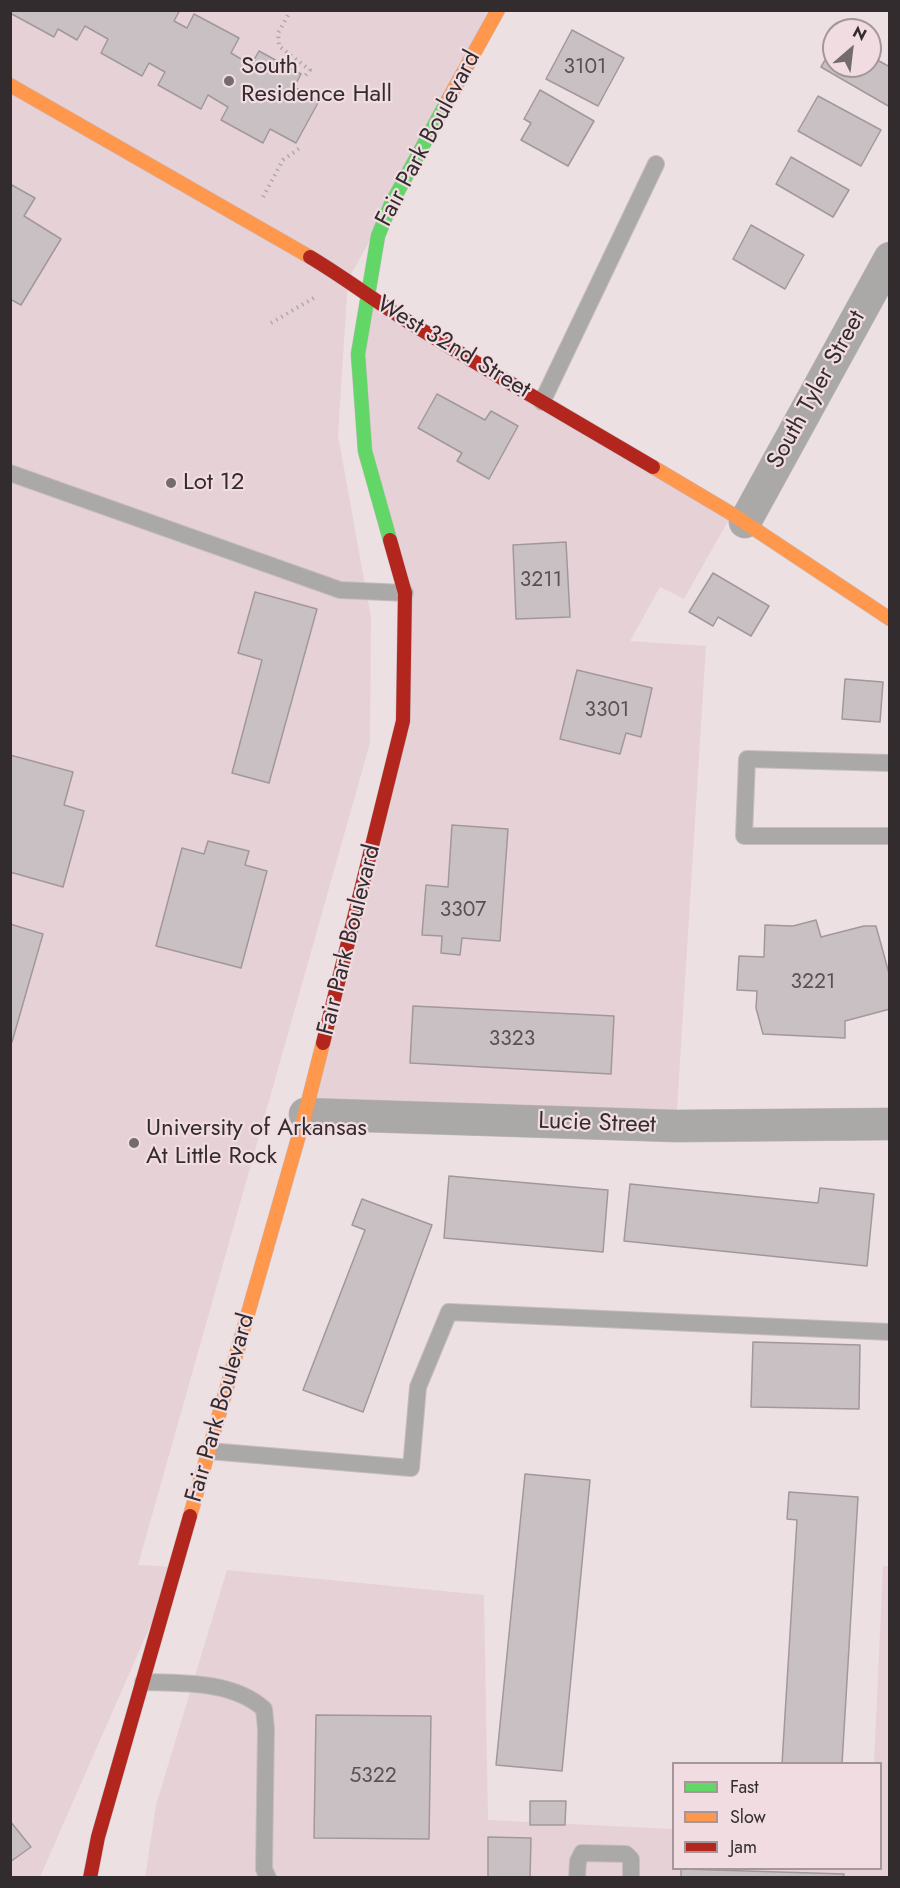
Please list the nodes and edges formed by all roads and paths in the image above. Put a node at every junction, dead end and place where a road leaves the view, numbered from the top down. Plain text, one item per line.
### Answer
1 (291, 10) edge
2 (498, 10) edge
3 (304, 77) dead end
4 (10, 85) edge
5 (300, 148) dead end
6 (656, 164) dead end
7 (263, 198) dead end
8 (890, 258) edge
9 (366, 295) junction
10 (318, 296) dead end
11 (271, 323) dead end
12 (542, 402) junction
13 (10, 473) edge
14 (745, 522) junction
15 (405, 593) junction
16 (890, 619) edge
17 (890, 763) edge
18 (890, 836) edge
19 (305, 1114) junction
20 (890, 1124) edge
21 (890, 1332) edge
22 (209, 1451) junction
23 (143, 1682) junction
24 (90, 1878) edge
25 (268, 1878) edge
26 (577, 1878) edge
27 (631, 1878) edge

1 - 3 path
2 - 9 street, Fair Park Boulevard
4 - 9 street, West 32nd Street
5 - 7 path
6 - 12 lane
8 - 14 street, South Tyler Street
9 - 12 street, West 32nd Street
9 - 15 street, Fair Park Boulevard
10 - 11 path
12 - 14 street, West 32nd Street
13 - 15 lane
14 - 16 street, West 32nd Street
15 - 19 street, Fair Park Boulevard
17 - 18 lane
19 - 20 street, Lucie Street
19 - 22 street, Fair Park Boulevard
21 - 22 lane
22 - 23 street, Fair Park Boulevard
23 - 24 street, Fair Park Boulevard
23 - 25 lane
26 - 27 lane

